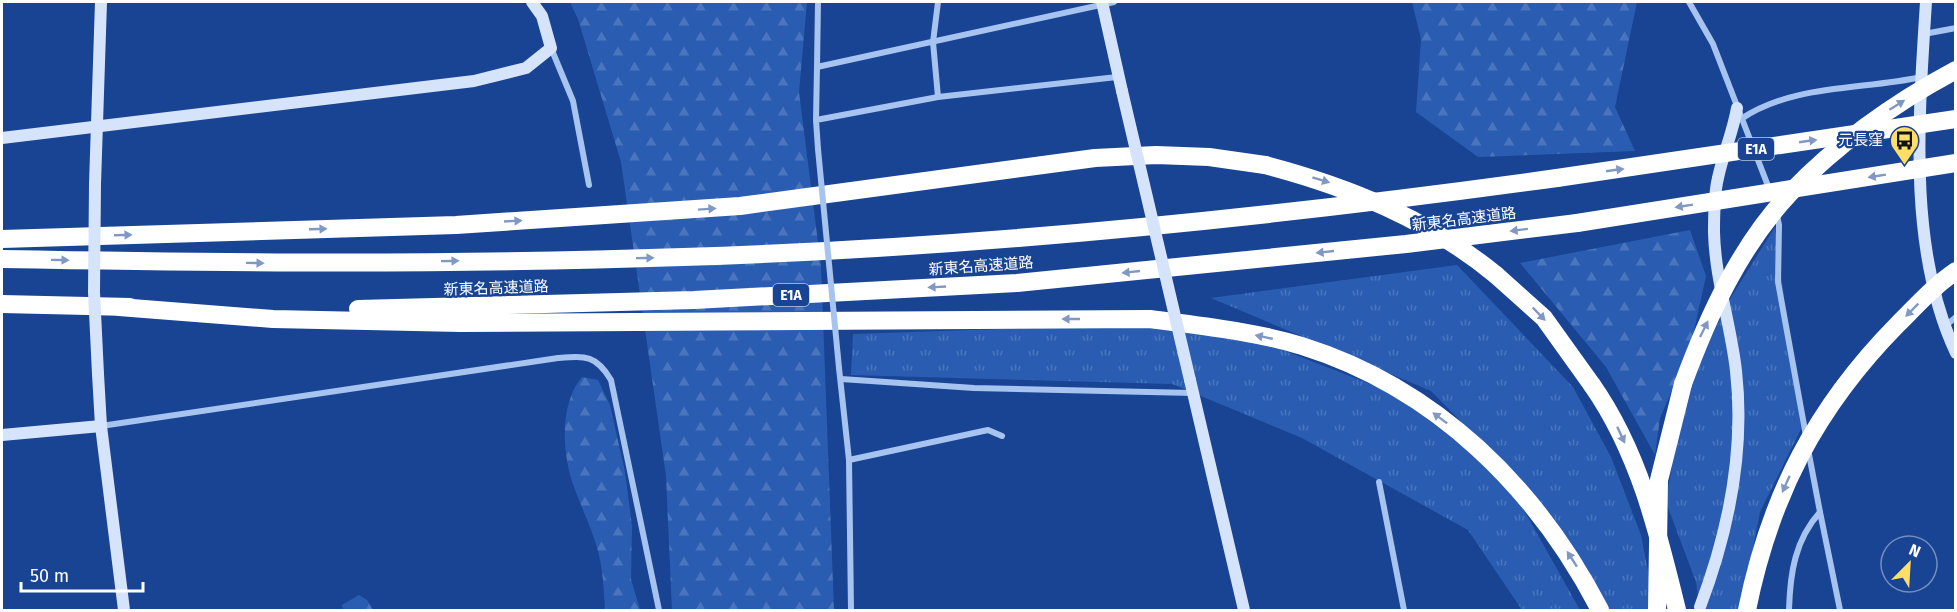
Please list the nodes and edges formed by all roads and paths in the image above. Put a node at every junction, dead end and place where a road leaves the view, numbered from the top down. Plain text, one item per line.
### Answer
1 (101, 2) edge
2 (532, 2) edge
3 (818, 2) edge
4 (938, 2) edge
5 (1106, 2) edge
6 (1689, 2) edge
7 (1926, 2) edge
8 (1956, 28) edge
9 (1923, 34) junction
10 (933, 42) junction
11 (551, 48) junction
12 (817, 67) junction
13 (1956, 70) edge
14 (1117, 77) junction
15 (1922, 77) junction
16 (938, 97) junction
17 (1739, 113) junction
18 (1956, 119) edge
19 (816, 120) junction
20 (95, 126) junction
21 (2, 138) edge
22 (1956, 163) edge
23 (589, 185) dead end
24 (2, 239) edge
25 (2, 259) edge
26 (1956, 271) edge
27 (2, 304) edge
28 (119, 307) junction
29 (1956, 317) edge
30 (1944, 327) junction
31 (1956, 353) edge
32 (841, 379) junction
33 (1194, 393) junction
34 (101, 426) junction
35 (2, 435) edge
36 (1002, 436) dead end
37 (849, 460) junction
38 (1379, 482) dead end
39 (1820, 512) junction
40 (1700, 607) dead end
41 (124, 610) edge
42 (659, 610) edge
43 (851, 610) edge
44 (1244, 610) edge
45 (1404, 610) edge
46 (1600, 610) edge
47 (1657, 610) edge
48 (1677, 610) edge
49 (1747, 610) edge
50 (1789, 610) edge
51 (1840, 610) edge

1 - 20 street
2 - 11 street
3 - 12 street
4 - 10 street
5 - 10 street
5 - 14 street
6 - 17 street
7 - 9 street
8 - 9 street
9 - 15 street
10 - 12 street
10 - 16 street
11 - 20 street
11 - 23 street
12 - 19 street
47 -> 13 highway, bridge
14 - 16 street
14 - 33 street, bridge
15 - 17 street
15 - 30 street
16 - 19 street
17 - 39 street
17 - 40 street
25 -> 18 highway, 新東名高速道路 / E1A, bridge
19 - 32 street, bridge
20 - 21 street
20 - 34 street, bridge
22 -> 28 highway, 新東名高速道路 / E1A, bridge
24 -> 48 highway, bridge
26 -> 49 highway, bridge
27 - 28 highway, 新東名高速道路 / E1A
46 -> 28 highway
29 - 30 street
30 - 31 street
32 - 33 street
32 - 37 street
33 - 44 street
34 - 35 street
34 - 41 street
34 - 42 street
36 - 37 street
37 - 43 street
38 - 45 street
39 - 50 street
39 - 51 street

